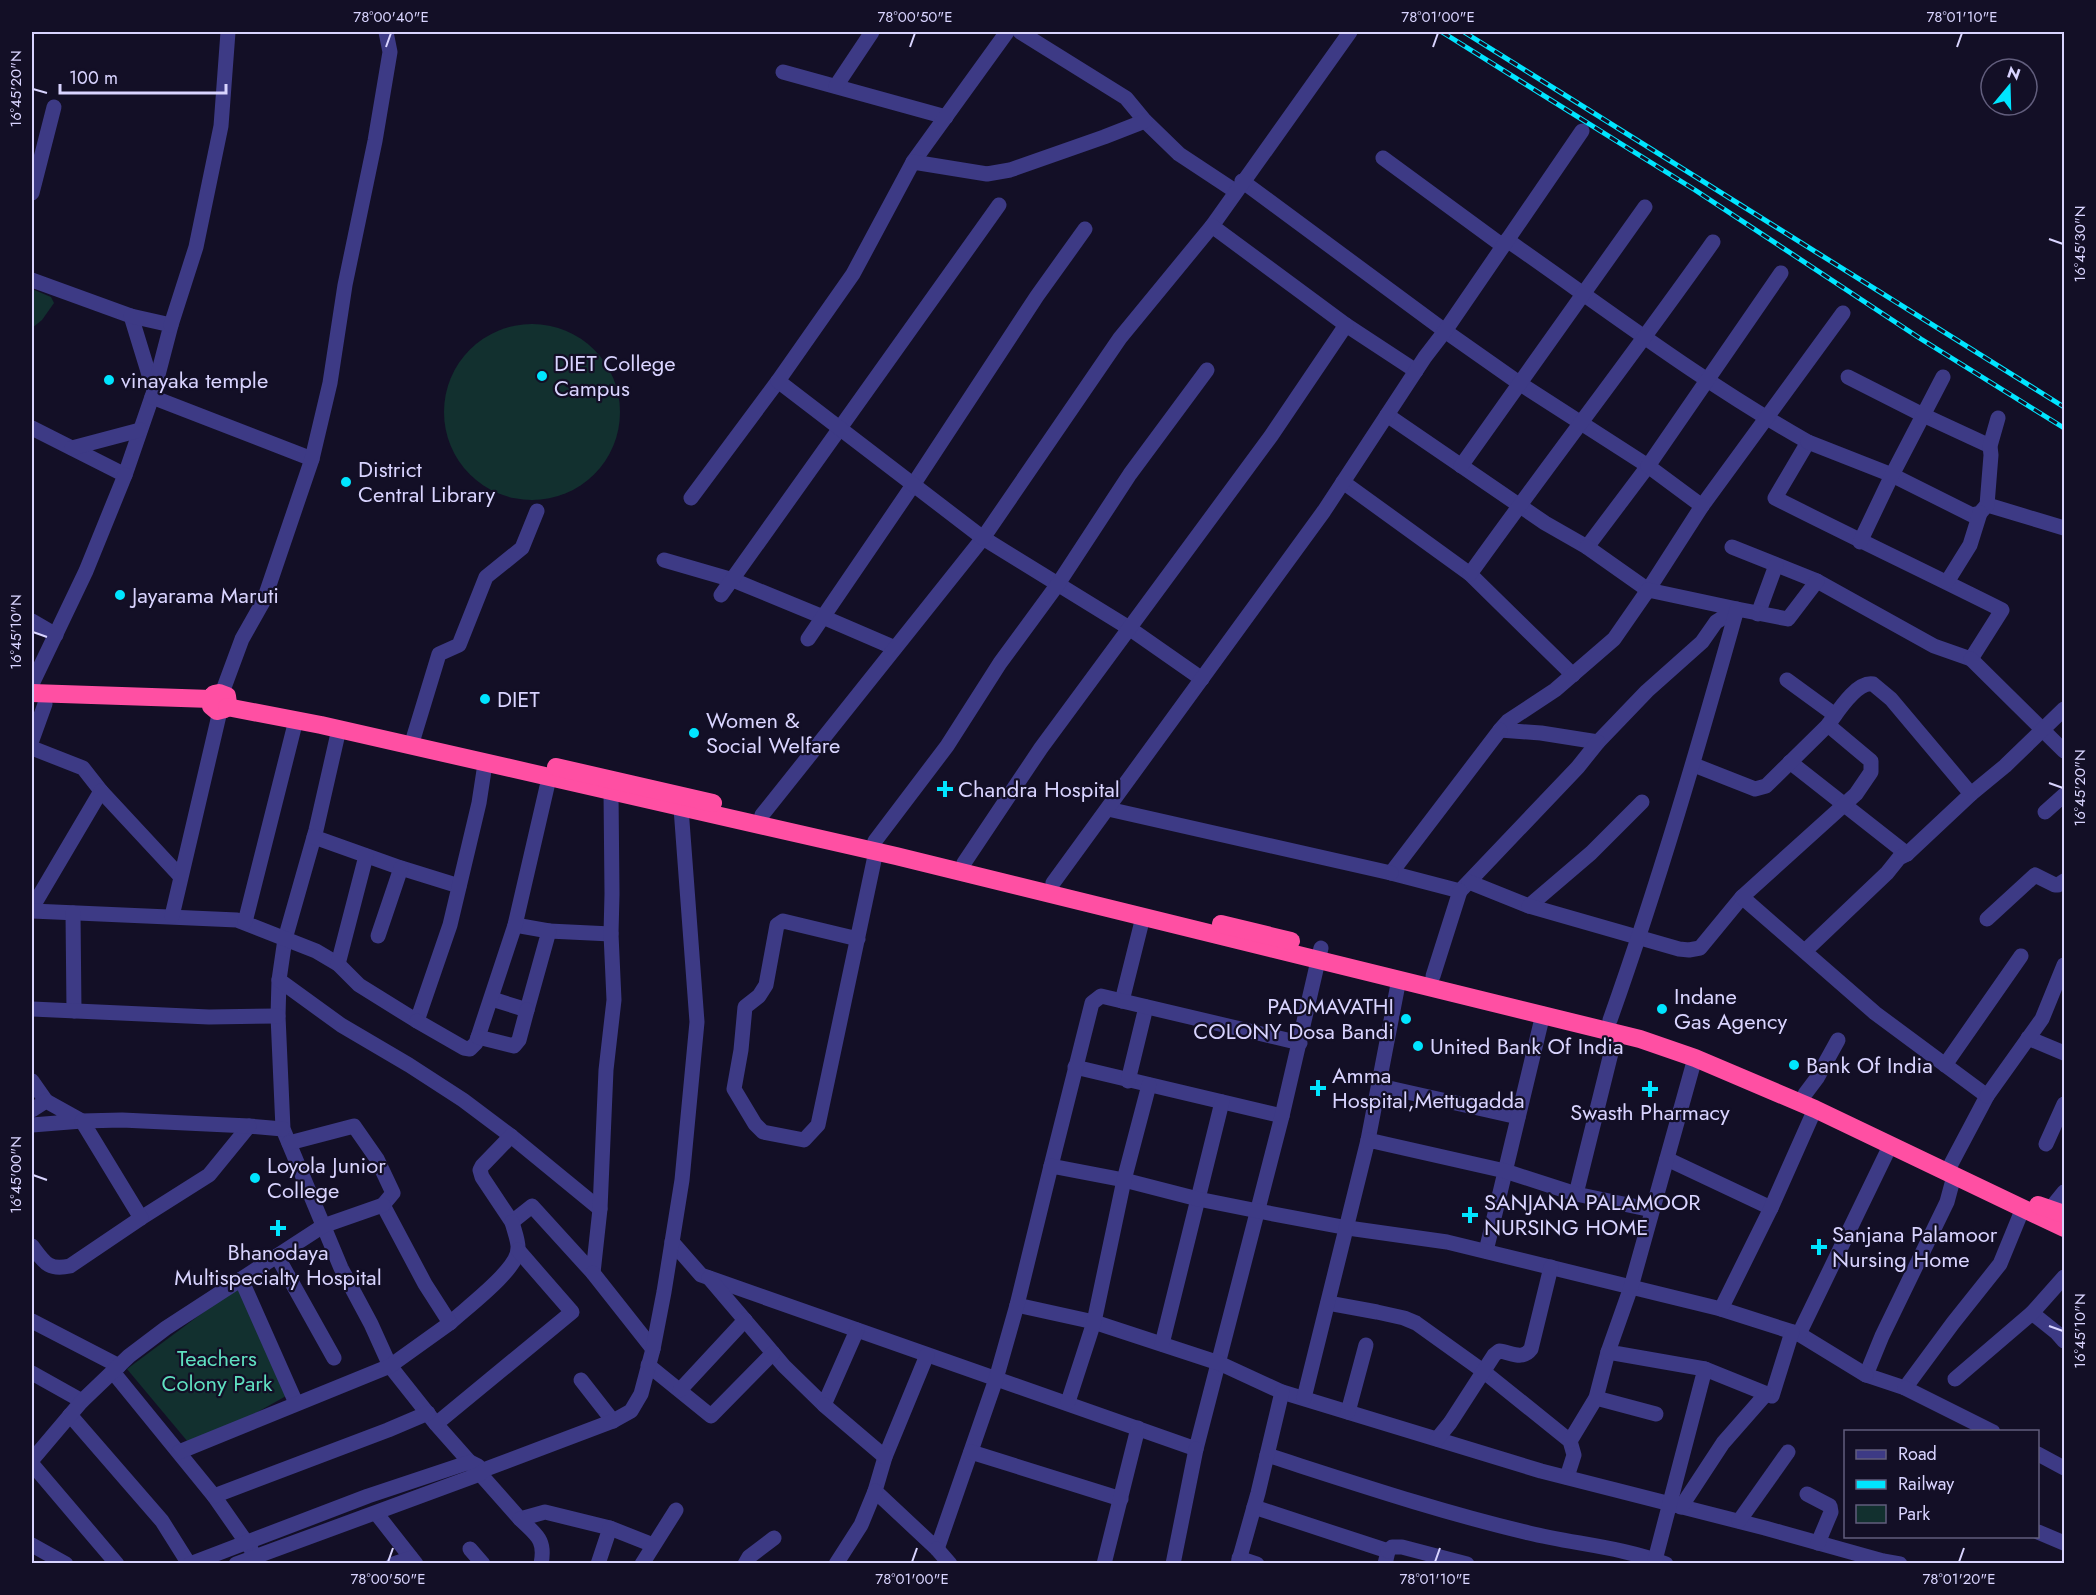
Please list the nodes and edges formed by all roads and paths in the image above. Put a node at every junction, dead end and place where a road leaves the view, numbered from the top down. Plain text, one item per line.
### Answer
1 (228, 32) edge
2 (386, 32) edge
3 (872, 32) edge
4 (1007, 32) edge
5 (1020, 32) edge
6 (1350, 32) edge
7 (783, 72) dead end
8 (836, 86) junction
9 (54, 107) dead end
10 (946, 117) junction
11 (1145, 121) junction
12 (1582, 130) dead end
13 (1383, 158) dead end
14 (914, 162) junction
15 (1239, 186) junction
16 (32, 193) edge
17 (999, 205) dead end
18 (1645, 207) dead end
19 (1212, 226) junction
20 (1085, 229) dead end
21 (1713, 242) dead end
22 (1505, 243) junction
23 (1781, 273) dead end
24 (32, 280) edge
25 (1584, 293) junction
26 (1843, 313) dead end
27 (131, 316) junction
28 (171, 325) junction
29 (1346, 325) junction
30 (1445, 331) junction
31 (1646, 337) junction
32 (1207, 370) dead end
33 (1416, 371) junction
34 (1848, 376) dead end
35 (1942, 376) dead end
36 (778, 381) junction
37 (1708, 381) junction
38 (1519, 382) junction
39 (153, 394) junction
40 (1923, 415) junction
41 (1387, 416) junction
42 (1998, 418) dead end
43 (1767, 419) junction
44 (1582, 423) junction
45 (32, 428) edge
46 (840, 428) junction
47 (140, 430) junction
48 (1808, 442) junction
49 (1990, 446) junction
50 (72, 448) junction
51 (312, 459) junction
52 (1461, 466) junction
53 (1648, 466) junction
54 (125, 475) junction
55 (1892, 475) junction
56 (1343, 482) junction
57 (913, 485) junction
58 (691, 498) dead end
59 (1519, 505) junction
60 (1702, 506) junction
61 (1983, 509) junction
62 (537, 511) dead end
63 (2064, 528) edge
64 (983, 538) junction
65 (1860, 542) junction
66 (1732, 547) dead end
67 (1587, 548) junction
68 (664, 560) dead end
69 (1776, 565) junction
70 (1470, 574) junction
71 (733, 580) junction
72 (1817, 581) junction
73 (1947, 582) junction
74 (1058, 584) junction
75 (1648, 590) junction
76 (722, 596) dead end
77 (1737, 609) junction
78 (1758, 614) junction
79 (824, 617) junction
80 (32, 621) edge
81 (1129, 628) junction
82 (56, 635) junction
83 (808, 639) dead end
84 (895, 648) junction
85 (1971, 659) junction
86 (1573, 675) junction
87 (1202, 678) junction
88 (1786, 680) dead end
89 (32, 684) edge
90 (36, 700) edge
91 (220, 703) junction
92 (2064, 709) edge
93 (296, 720) junction
94 (1832, 720) junction
95 (339, 729) junction
96 (1500, 730) junction
97 (2043, 731) junction
98 (414, 736) junction
99 (32, 740) edge
100 (1598, 742) junction
101 (32, 748) edge
102 (2064, 751) edge
103 (1790, 762) junction
104 (485, 764) junction
105 (1694, 765) junction
106 (549, 778) junction
107 (101, 791) junction
108 (610, 792) junction
109 (1971, 794) junction
110 (2064, 795) edge
111 (1642, 802) dead end
112 (1844, 805) junction
113 (681, 808) junction
114 (1108, 809) junction
115 (2045, 812) dead end
116 (761, 820) junction
117 (314, 837) junction
118 (875, 846) junction
119 (1907, 854) junction
120 (366, 856) junction
121 (964, 863) junction
122 (401, 868) junction
123 (1391, 873) junction
124 (180, 876) junction
125 (2064, 880) edge
126 (1053, 883) junction
127 (459, 886) junction
128 (1464, 886) junction
129 (1742, 897) junction
130 (1529, 906) junction
131 (32, 910) edge
132 (72, 913) junction
133 (172, 916) junction
134 (1143, 917) junction
135 (1987, 919) dead end
136 (245, 922) junction
137 (515, 925) junction
138 (549, 931) junction
139 (611, 934) junction
140 (378, 936) dead end
141 (1640, 938) junction
142 (285, 939) junction
143 (858, 939) junction
144 (1805, 951) junction
145 (1320, 954) junction
146 (2021, 956) dead end
147 (338, 964) junction
148 (2064, 965) edge
149 (1433, 976) junction
150 (1400, 979) junction
151 (279, 980) junction
152 (2060, 993) edge
153 (492, 999) junction
154 (1122, 1001) junction
155 (1146, 1007) junction
156 (32, 1009) edge
157 (527, 1010) junction
158 (74, 1011) junction
159 (1543, 1014) junction
160 (278, 1016) junction
161 (417, 1021) junction
162 (1613, 1026) junction
163 (478, 1037) junction
164 (2028, 1038) junction
165 (1838, 1040) dead end
166 (1300, 1043) junction
167 (2064, 1053) edge
168 (1695, 1058) junction
169 (1945, 1065) junction
170 (1075, 1067) junction
171 (1128, 1080) junction
172 (32, 1081) edge
173 (1149, 1085) junction
174 (1380, 1086) junction
175 (1804, 1094) junction
176 (1987, 1096) junction
177 (46, 1101) junction
178 (1222, 1102) junction
179 (2064, 1104) edge
180 (1815, 1109) junction
181 (32, 1110) edge
182 (1282, 1116) junction
183 (1518, 1117) junction
184 (82, 1121) junction
185 (32, 1125) edge
186 (249, 1126) junction
187 (286, 1136) junction
188 (511, 1136) junction
189 (1368, 1140) junction
190 (2046, 1144) dead end
191 (1890, 1146) junction
192 (1666, 1159) junction
193 (1051, 1166) junction
194 (1953, 1170) junction
195 (1505, 1171) junction
196 (1124, 1180) junction
197 (2064, 1192) edge
198 (1576, 1194) junction
199 (1197, 1199) junction
200 (383, 1205) junction
201 (1771, 1208) junction
202 (2023, 1208) junction
203 (600, 1209) junction
204 (1652, 1210) junction
205 (1258, 1211) junction
206 (2054, 1214) edge
207 (141, 1218) junction
208 (512, 1221) junction
209 (323, 1226) junction
210 (1348, 1228) junction
211 (2064, 1228) edge
212 (672, 1242) junction
213 (32, 1246) edge
214 (518, 1250) junction
215 (1486, 1251) junction
216 (277, 1256) junction
217 (1551, 1267) junction
218 (593, 1274) junction
219 (2064, 1277) edge
220 (709, 1278) junction
221 (241, 1279) junction
222 (1631, 1287) junction
223 (1328, 1303) junction
224 (1017, 1305) junction
225 (1721, 1310) junction
226 (2032, 1313) junction
227 (745, 1320) junction
228 (32, 1321) edge
229 (1094, 1322) junction
230 (450, 1323) junction
231 (857, 1330) junction
232 (1796, 1333) junction
233 (2064, 1341) edge
234 (1161, 1344) junction
235 (1366, 1345) dead end
236 (653, 1349) junction
237 (1608, 1352) junction
238 (773, 1353) junction
239 (927, 1355) junction
240 (334, 1358) dead end
241 (1219, 1363) junction
242 (648, 1365) junction
243 (390, 1366) junction
244 (116, 1369) junction
245 (1705, 1369) junction
246 (1483, 1371) junction
247 (32, 1373) edge
248 (1866, 1375) junction
249 (1955, 1379) dead end
250 (581, 1380) dead end
251 (996, 1380) junction
252 (1905, 1388) junction
253 (680, 1390) junction
254 (1282, 1392) junction
255 (1766, 1394) junction
256 (1304, 1398) junction
257 (1596, 1398) junction
258 (82, 1401) junction
259 (1068, 1402) junction
260 (296, 1403) junction
261 (825, 1405) junction
262 (1348, 1412) junction
263 (1656, 1414) dead end
264 (70, 1415) junction
265 (432, 1418) junction
266 (613, 1421) junction
267 (1138, 1428) junction
268 (1991, 1430) edge
269 (1437, 1440) junction
270 (1570, 1441) junction
271 (37, 1444) edge
272 (1197, 1449) junction
273 (179, 1452) junction
274 (971, 1452) junction
275 (1788, 1452) dead end
276 (1267, 1455) junction
277 (2039, 1455) edge
278 (885, 1457) junction
279 (32, 1462) edge
280 (2064, 1468) edge
281 (479, 1469) junction
282 (1567, 1477) junction
283 (875, 1491) junction
284 (1807, 1494) dead end
285 (214, 1496) junction
286 (1121, 1499) junction
287 (1675, 1505) junction
288 (1254, 1507) junction
289 (676, 1510) dead end
290 (376, 1513) junction
291 (519, 1519) junction
292 (1739, 1521) junction
293 (610, 1528) junction
294 (2039, 1533) edge
295 (774, 1538) dead end
296 (246, 1542) junction
297 (1818, 1543) junction
298 (2064, 1543) edge
299 (32, 1545) edge
300 (653, 1545) junction
301 (938, 1548) junction
302 (470, 1549) dead end
303 (256, 1556) junction
304 (1386, 1557) edge
305 (414, 1561) edge
306 (1239, 1561) edge
307 (1661, 1562) edge
308 (66, 1563) edge
309 (117, 1563) edge
310 (190, 1563) edge
311 (236, 1563) edge
312 (393, 1563) edge
313 (483, 1563) edge
314 (541, 1563) edge
315 (598, 1563) edge
316 (642, 1563) edge
317 (745, 1563) edge
318 (836, 1563) edge
319 (950, 1563) edge
320 (1104, 1563) edge
321 (1173, 1563) edge
322 (1257, 1563) edge
323 (1467, 1563) edge
324 (1900, 1563) edge

1 - 28 street
2 - 51 street
3 - 8 street
4 - 10 street
5 - 11 street
6 - 15 street
7 - 8 street
8 - 10 street
9 - 16 street
10 - 14 street
11 - 14 street
11 - 15 street
12 - 22 street
13 - 22 street
14 - 36 street
15 - 19 street
15 - 30 street
17 - 46 street
18 - 25 street
19 - 29 street
19 - 64 street
20 - 57 street
21 - 31 street
22 - 25 street
22 - 30 street
23 - 37 street
24 - 27 street
25 - 31 street
25 - 38 street
26 - 43 street
27 - 28 street
27 - 39 street
28 - 39 street
29 - 33 street
29 - 81 street
30 - 33 street
30 - 38 street
31 - 37 street
31 - 44 street
32 - 74 street
33 - 41 street
34 - 40 street
35 - 40 street
36 - 46 street
36 - 58 street
37 - 43 street
37 - 53 street
38 - 44 street
38 - 52 street
39 - 47 street
39 - 51 street
40 - 49 street
40 - 55 street
41 - 52 street
41 - 56 street
42 - 49 street
43 - 48 street
43 - 60 street
44 - 53 street
44 - 59 street
45 - 50 street
46 - 57 street
46 - 71 street
47 - 50 street
47 - 54 street
48 - 55 street
48 - 65 street
49 - 61 street
50 - 54 street
51 - 91 street
52 - 59 street
53 - 60 street
53 - 67 street
54 - 82 street
55 - 61 street
55 - 65 street
56 - 70 street
56 - 87 street
57 - 64 street
57 - 79 street
59 - 67 street
59 - 70 street
60 - 75 street
61 - 63 street
61 - 73 street
62 - 98 street
64 - 74 street
64 - 84 street
65 - 73 street
66 - 69 street
67 - 75 street
68 - 71 street
69 - 72 street
69 - 78 street
70 - 86 street
71 - 76 street
71 - 79 street
72 - 78 street
72 - 85 street
73 - 85 street
74 - 81 street
74 - 118 street
75 - 77 street
75 - 86 street
77 - 78 street
77 - 100 street
77 - 105 street
79 - 83 street
79 - 84 street
80 - 82 street
81 - 87 street
81 - 121 street
82 - 89 street
84 - 116 street
85 - 97 street
86 - 96 street
87 - 114 street
88 - 94 street
90 - 91 highway
90 - 99 street
91 - 93 highway
91 - 98 highway
91 - 124 street
92 - 97 street
93 - 95 highway
93 - 136 street
94 - 103 street
94 - 109 street
94 - 112 street
95 - 104 highway
95 - 117 street
96 - 100 street
96 - 123 street
97 - 102 street
97 - 109 street
98 - 116 highway
100 - 128 street
101 - 107 street
103 - 105 street
103 - 112 street
104 - 106 highway
104 - 127 street
105 - 141 street
106 - 108 highway
106 - 137 street
107 - 124 street
107 - 131 street
108 - 113 highway
108 - 139 street
109 - 119 street
110 - 115 street
111 - 130 street
112 - 119 street
112 - 129 street
113 - 116 highway
113 - 212 street
114 - 123 street
114 - 126 street
116 - 118 highway
117 - 120 street
117 - 142 street
118 - 121 highway
118 - 134 highway
118 - 143 street
119 - 144 street
120 - 122 street
120 - 147 street
121 - 126 highway
122 - 127 street
122 - 140 street
123 - 128 street
124 - 133 street
125 - 135 street
126 - 145 highway
127 - 161 street
128 - 130 street
128 - 149 street
129 - 141 street
129 - 144 street
130 - 141 street
131 - 132 street
132 - 133 street
132 - 158 street
133 - 136 street
134 - 145 highway
134 - 154 street
136 - 142 street
137 - 138 street
137 - 153 street
138 - 139 street
138 - 157 street
139 - 203 street
141 - 162 street
142 - 147 street
142 - 151 street
143 - 143 street
144 - 169 street
145 - 149 highway
145 - 150 highway
145 - 166 street
146 - 169 street
147 - 161 street
148 - 152 street
149 - 162 highway
150 - 159 highway
150 - 174 street
151 - 160 street
151 - 188 street
152 - 164 street
153 - 157 street
153 - 163 street
154 - 155 street
154 - 170 street
155 - 166 street
155 - 171 street
156 - 158 street
157 - 163 street
158 - 160 street
159 - 162 highway
159 - 183 street
160 - 187 street
161 - 163 street
162 - 168 highway
162 - 175 highway
162 - 198 street
164 - 167 street
164 - 176 street
165 - 175 street
166 - 182 street
168 - 180 highway
168 - 192 street
169 - 176 street
170 - 171 street
170 - 193 street
171 - 173 street
172 - 177 street
173 - 178 street
173 - 196 street
174 - 183 street
174 - 189 street
175 - 194 highway
176 - 194 street
177 - 181 street
177 - 184 street
178 - 182 street
178 - 199 street
179 - 190 street
180 - 191 highway
180 - 201 street
182 - 205 street
183 - 195 street
184 - 185 street
184 - 186 street
184 - 207 street
186 - 187 street
186 - 207 street
187 - 200 street
187 - 209 street
188 - 203 street
188 - 208 street
189 - 195 street
189 - 210 street
191 - 194 highway
191 - 232 street
192 - 201 street
192 - 204 street
193 - 196 street
193 - 224 street
194 - 202 highway
194 - 206 highway
194 - 248 street
195 - 198 street
195 - 215 street
196 - 199 street
196 - 229 street
197 - 206 street
198 - 204 street
199 - 205 street
199 - 234 street
200 - 209 street
200 - 230 street
201 - 225 street
202 - 206 highway
202 - 252 street
203 - 218 street
204 - 222 street
205 - 210 street
205 - 241 street
206 - 211 highway
207 - 213 street
208 - 214 street
208 - 218 street
209 - 216 street
209 - 243 street
210 - 215 street
210 - 223 street
212 - 220 street
212 - 236 street
214 - 230 street
214 - 265 street
215 - 217 street
216 - 221 street
216 - 240 street
217 - 222 street
217 - 246 street
218 - 236 street
219 - 226 street
220 - 227 street
220 - 231 street
221 - 244 street
221 - 260 street
222 - 225 street
222 - 237 street
223 - 246 street
223 - 256 street
224 - 229 street
224 - 251 street
225 - 232 street
226 - 233 street
226 - 249 street
227 - 238 street
227 - 253 street
228 - 244 street
229 - 234 street
229 - 259 street
230 - 243 street
231 - 239 street
231 - 261 street
232 - 248 street
232 - 255 street
234 - 241 street
235 - 262 street
236 - 242 street
237 - 245 street
237 - 257 street
238 - 253 street
238 - 261 street
239 - 251 street
239 - 278 street
241 - 254 street
241 - 272 street
242 - 253 street
242 - 266 street
243 - 260 street
243 - 265 street
244 - 258 street
244 - 273 street
245 - 255 street
245 - 287 street
246 - 269 street
246 - 270 street
247 - 258 street
248 - 252 street
250 - 266 street
251 - 259 street
251 - 274 street
252 - 268 street
254 - 256 street
254 - 276 street
255 - 287 street
256 - 262 street
257 - 263 street
257 - 270 street
258 - 264 street
259 - 267 street
260 - 273 street
261 - 278 street
262 - 269 street
264 - 271 street
264 - 310 street
265 - 281 street
265 - 285 street
266 - 281 street
267 - 272 street
267 - 286 street
269 - 282 street
270 - 282 street
271 - 279 street
272 - 321 street
273 - 285 street
274 - 286 street
274 - 301 street
275 - 292 street
276 - 288 street
276 - 307 street
277 - 280 street
278 - 283 street
279 - 309 street
281 - 290 street
281 - 291 street
281 - 296 street
282 - 287 street
283 - 301 street
283 - 318 street
284 - 297 street
285 - 296 street
286 - 320 street
287 - 292 street
287 - 307 street
288 - 304 street
288 - 306 street
289 - 300 street
290 - 303 street
290 - 305 street
291 - 293 street
291 - 314 street
292 - 297 street
293 - 300 street
293 - 315 street
294 - 298 street
295 - 317 street
296 - 303 street
296 - 310 street
297 - 324 street
299 - 308 street
300 - 316 street
301 - 319 street
302 - 313 street
303 - 311 street
304 - 323 street
305 - 312 street
306 - 322 street

